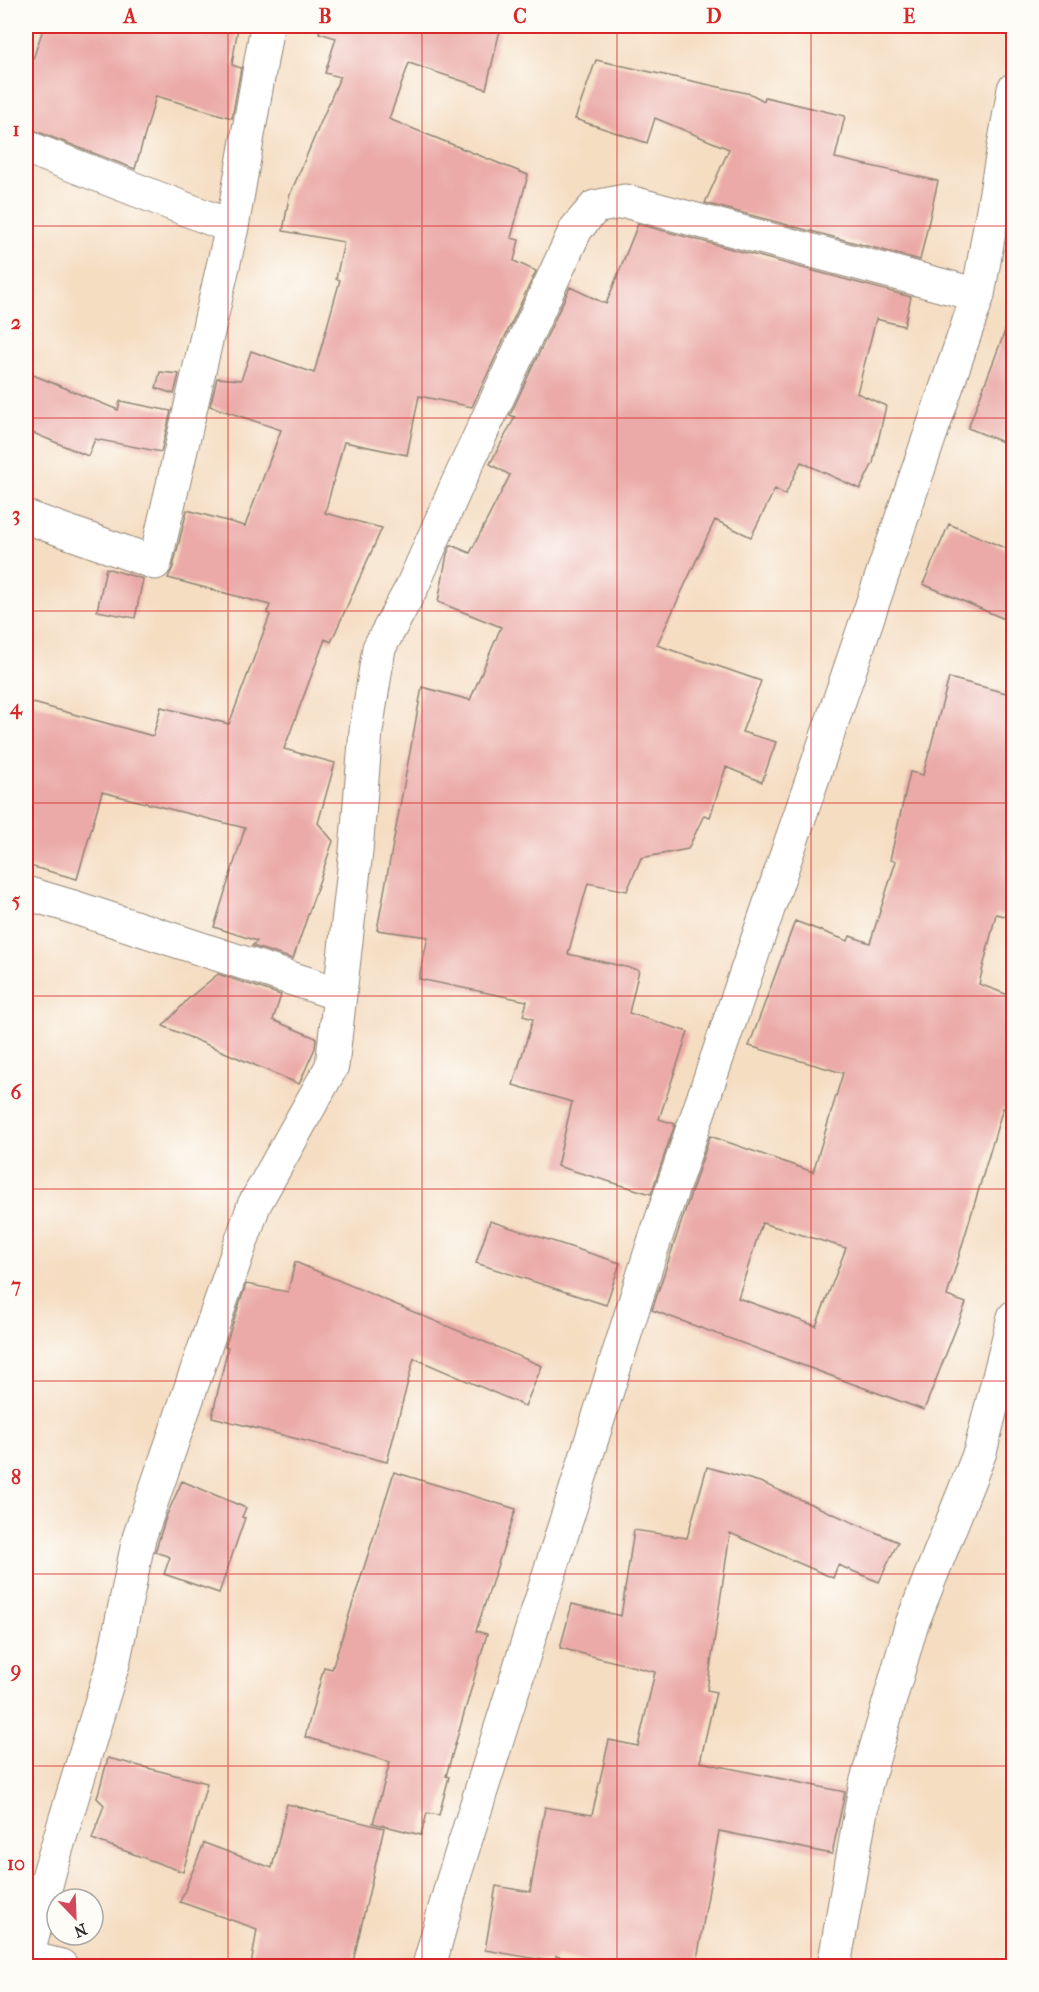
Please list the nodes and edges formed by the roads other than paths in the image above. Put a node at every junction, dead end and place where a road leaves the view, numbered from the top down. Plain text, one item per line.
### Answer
1 (267, 26) edge
2 (1014, 89) edge
3 (26, 147) edge
4 (232, 226) junction
5 (978, 295) junction
6 (26, 517) edge
7 (26, 893) edge
8 (339, 994) junction
9 (1014, 1317) edge
10 (26, 1957) edge
11 (61, 1966) edge
12 (429, 1966) edge
13 (834, 1966) edge

1 - 4 street
2 - 5 street
3 - 4 street
4 - 6 street
5 - 8 street
5 - 12 street
7 - 8 street
8 - 10 street
9 - 13 street
10 - 11 street

